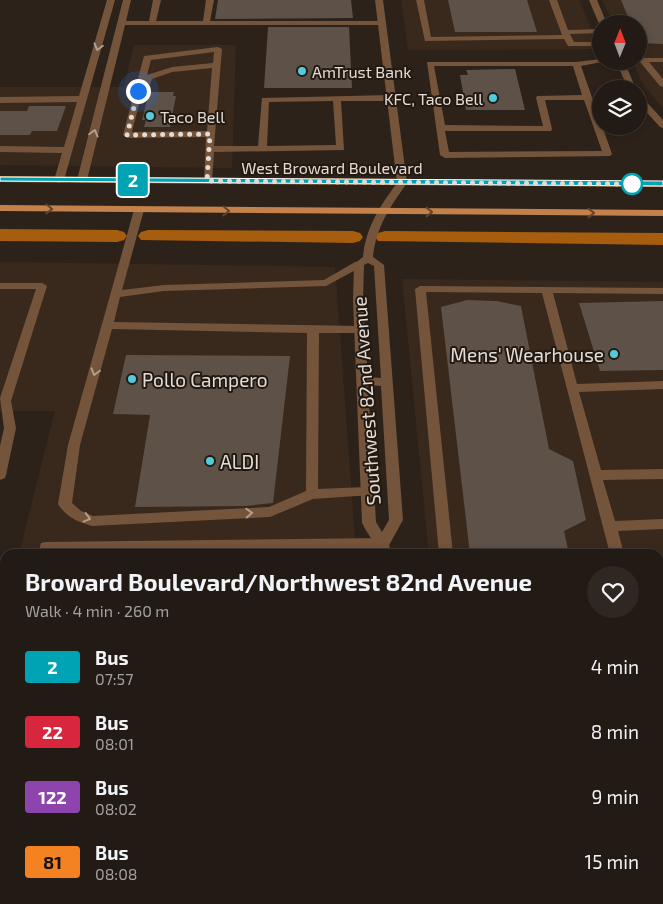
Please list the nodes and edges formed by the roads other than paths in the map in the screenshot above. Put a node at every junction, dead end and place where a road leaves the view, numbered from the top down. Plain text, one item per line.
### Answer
1 (111, 0) edge
2 (127, 0) edge
3 (157, 0) edge
4 (210, 0) edge
5 (379, 0) edge
6 (420, 0) edge
7 (553, 0) edge
8 (593, 0) edge
9 (599, 15) edge
10 (122, 23) junction
11 (152, 23) junction
12 (206, 23) junction
13 (382, 23) junction
14 (592, 31) edge
15 (566, 34) junction
16 (592, 44) edge
17 (648, 60) edge
18 (663, 60) edge
19 (592, 62) edge
20 (576, 64) junction
21 (216, 65) junction
22 (648, 68) edge
23 (663, 84) edge
24 (587, 97) junction
25 (391, 98) junction
26 (82, 99) junction
27 (336, 99) junction
28 (0, 100) edge
29 (647, 108) edge
30 (130, 123) junction
31 (663, 125) edge
32 (441, 128) junction
33 (210, 134) junction
34 (262, 148) junction
35 (0, 149) edge
36 (209, 149) junction
37 (68, 150) junction
38 (0, 179) edge
39 (59, 180) junction
40 (82, 180) junction
41 (207, 181) junction
42 (402, 182) junction
43 (663, 184) edge
44 (0, 208) edge
45 (139, 210) junction
46 (380, 212) junction
47 (663, 213) edge
48 (363, 262) junction
49 (0, 286) edge
50 (546, 289) junction
51 (663, 291) edge
52 (117, 294) junction
53 (109, 325) junction
54 (314, 329) junction
55 (359, 329) junction
56 (362, 381) junction
57 (386, 382) junction
58 (663, 385) edge
59 (573, 388) junction
60 (2, 401) edge
61 (663, 474) edge
62 (0, 475) edge
63 (596, 475) junction
64 (367, 492) junction
65 (312, 494) junction
66 (663, 524) edge
67 (610, 526) junction
68 (383, 548) edge
69 (46, 549) edge
70 (446, 549) edge
71 (616, 549) edge

1 -> 26 street
2 - 10 street
3 - 11 street
4 - 12 street
5 - 13 street
6 - 15 street
7 - 15 street
8 - 9 street
10 - 11 street
40 -> 10 street
11 - 12 street
12 - 13 street
13 - 25 street
14 - 15 street
15 - 16 street
17 - 18 street
19 - 20 street
20 - 24 street
20 - 32 street
21 - 30 street
21 - 30 street
21 - 33 street
22 - 23 street
24 - 32 street
24 - 32 street
25 - 27 street
25 - 42 street
26 - 28 street
26 - 37 street
27 - 34 street
27 - 34 street
29 - 31 street
30 - 33 street
33 - 36 street
34 - 36 street
35 - 37 street
36 - 41 street
37 - 39 street
38 - 39 main road, West Broward Boulevard
39 - 40 main road, West Broward Boulevard
40 - 41 main road, West Broward Boulevard
41 - 42 main road, West Broward Boulevard
42 - 43 main road, West Broward Boulevard
42 - 46 street, Southwest 82nd Avenue
44 -> 45 main road
45 -> 46 main road
45 - 52 street
46 -> 47 main road
46 - 48 street, Southwest 82nd Avenue
48 - 52 street
48 - 55 street, Southwest 82nd Avenue
48 - 57 street, Southwest 82nd Avenue
49 - 60 street
50 - 51 street
50 - 59 street
50 - 70 street
52 - 53 street
53 - 54 street
53 -> 65 street
54 - 55 street
54 - 65 street
55 - 56 street, Southwest 82nd Avenue
56 - 57 street
56 - 64 street, Southwest 82nd Avenue
57 - 68 street, Southwest 82nd Avenue
58 - 59 street
59 - 63 street
60 - 62 street
61 - 63 street
63 - 67 street
64 - 65 street
64 - 68 street, Southwest 82nd Avenue
66 - 67 street
67 - 71 street
68 - 69 street

